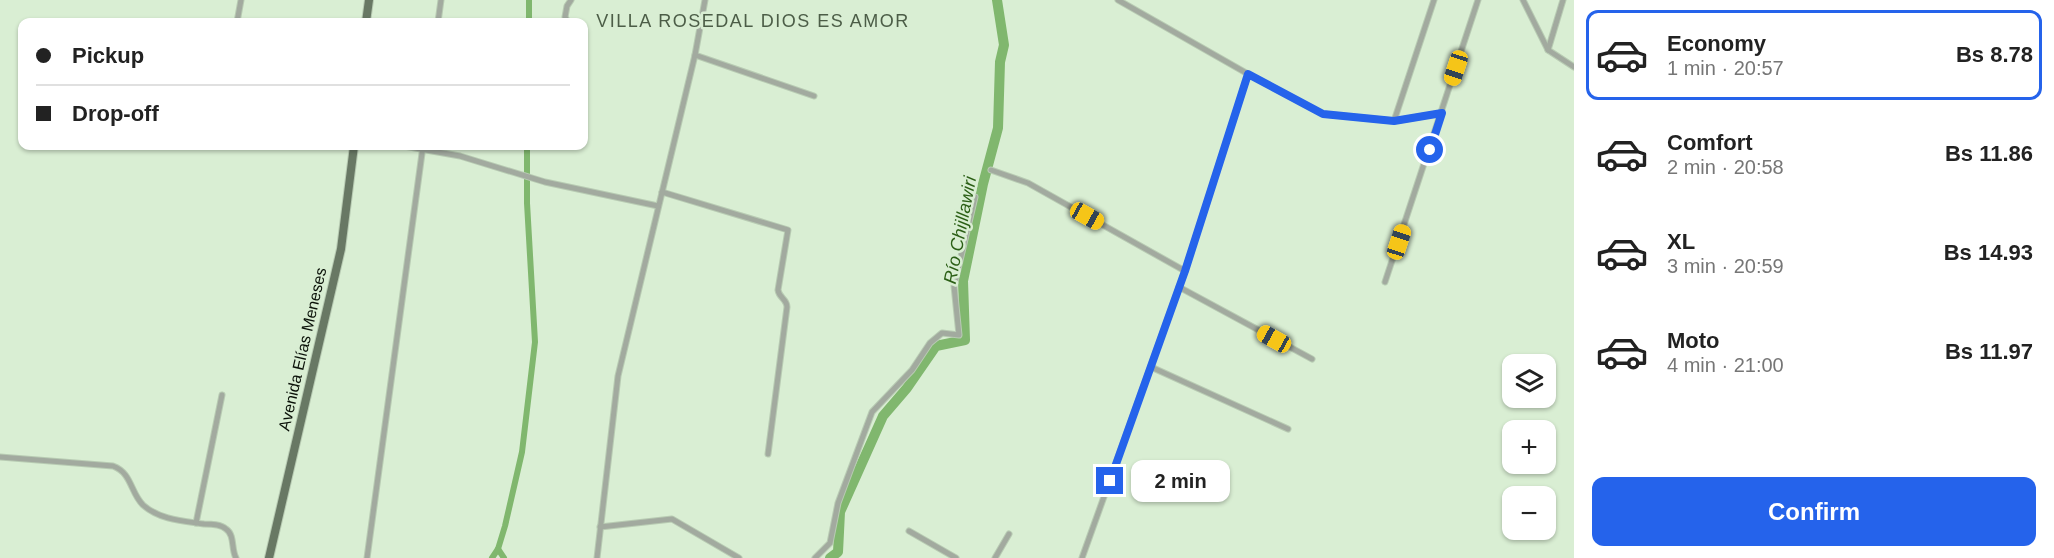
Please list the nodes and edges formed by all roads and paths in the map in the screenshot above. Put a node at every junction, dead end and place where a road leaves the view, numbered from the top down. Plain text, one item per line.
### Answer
1 (241, 0) edge
2 (369, 0) edge
3 (441, 0) edge
4 (571, 0) edge
5 (705, 0) edge
6 (1118, 0) edge
7 (1434, 0) edge
8 (1478, 0) edge
9 (1523, 0) edge
10 (1563, 0) edge
11 (238, 18) edge
12 (367, 18) edge
13 (439, 18) edge
14 (566, 18) edge
15 (1548, 50) junction
16 (695, 56) junction
17 (1574, 67) edge
18 (1248, 74) junction
19 (814, 96) dead end
20 (1442, 113) junction
21 (1394, 121) junction
22 (353, 150) edge
23 (423, 150) edge
24 (434, 150) edge
25 (991, 170) dead end
26 (662, 192) junction
27 (975, 197) dead end
28 (658, 206) junction
29 (1185, 271) junction
30 (1385, 282) dead end
31 (1179, 287) junction
32 (1312, 359) dead end
33 (1151, 367) junction
34 (222, 394) dead end
35 (1288, 429) dead end
36 (768, 454) dead end
37 (0, 457) edge
38 (196, 523) junction
39 (600, 527) junction
40 (909, 531) dead end
41 (1009, 534) dead end
42 (236, 558) edge
43 (269, 558) edge
44 (367, 558) edge
45 (597, 558) edge
46 (739, 558) edge
47 (815, 558) edge
48 (956, 558) edge
49 (996, 558) edge
50 (1082, 558) edge

1 - 11 street
2 - 12 main road
3 - 13 street
4 - 14 street
5 - 16 street
6 - 18 street
7 - 21 street
8 - 20 street
9 - 15 street
10 - 15 street
15 - 17 street
16 - 19 street
16 - 26 street
18 - 21 street
18 - 29 street
20 - 21 street
20 - 30 street
22 - 43 main road, Avenida Elías Meneses
23 - 44 street
24 - 28 street
25 - 29 street
26 - 28 street
26 - 36 street
27 - 47 street
28 - 39 street
29 - 31 street
31 - 32 street
31 - 33 street
33 - 35 street
33 - 50 street
34 - 38 street
37 - 38 street
38 - 42 street
39 - 45 street
39 - 46 street
40 - 48 street
41 - 49 street

